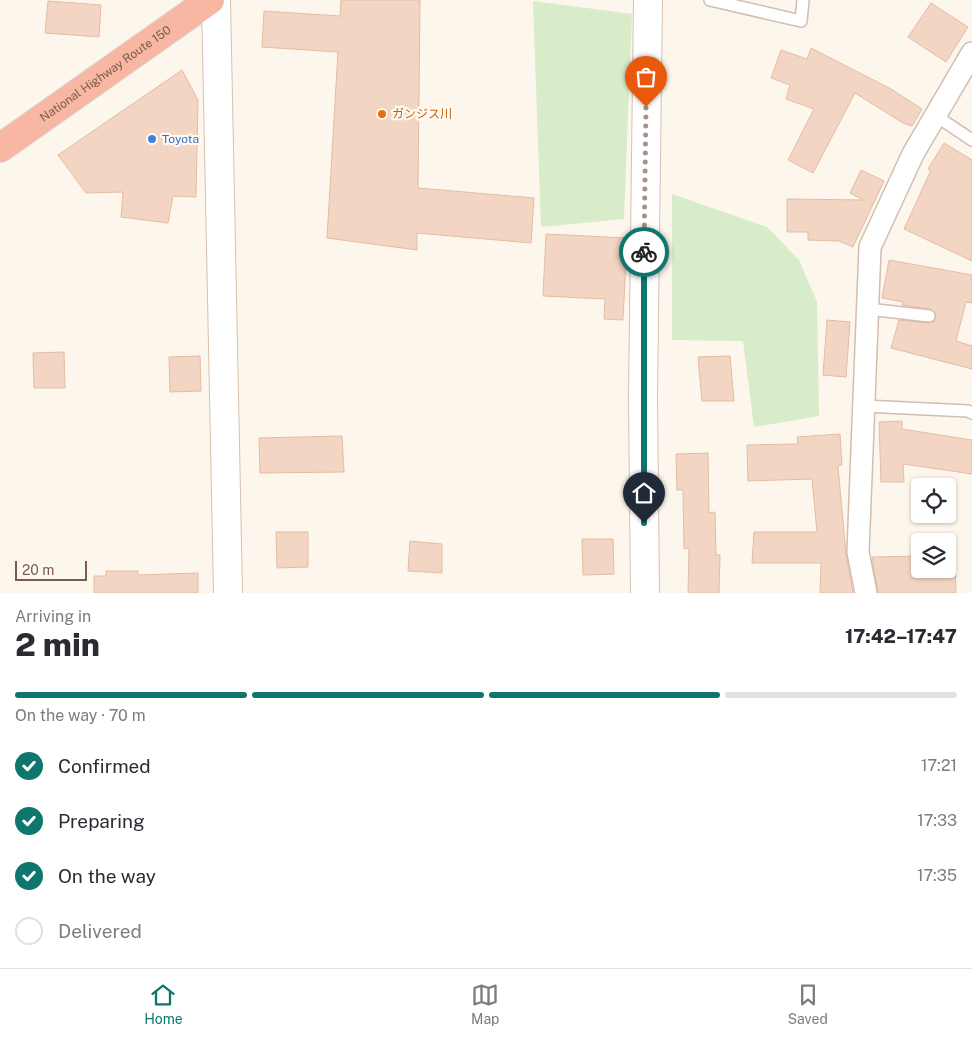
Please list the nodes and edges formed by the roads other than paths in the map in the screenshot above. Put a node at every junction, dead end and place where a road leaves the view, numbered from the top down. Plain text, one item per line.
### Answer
1 (210, 0) edge
2 (216, 0) edge
3 (648, 0) edge
4 (710, 0) edge
5 (803, 0) edge
6 (972, 54) edge
7 (936, 116) junction
8 (972, 140) edge
9 (0, 148) edge
10 (868, 309) junction
11 (929, 316) dead end
12 (864, 406) junction
13 (972, 413) edge
14 (228, 593) edge
15 (645, 593) edge
16 (866, 593) edge

1 - 9 highway, National Highway Route 150
2 - 14 street
3 - 15 street
4 - 5 lane
6 - 7 street
7 - 8 lane
7 - 10 street
10 - 11 lane
10 - 12 street
12 - 13 lane
12 - 16 street

